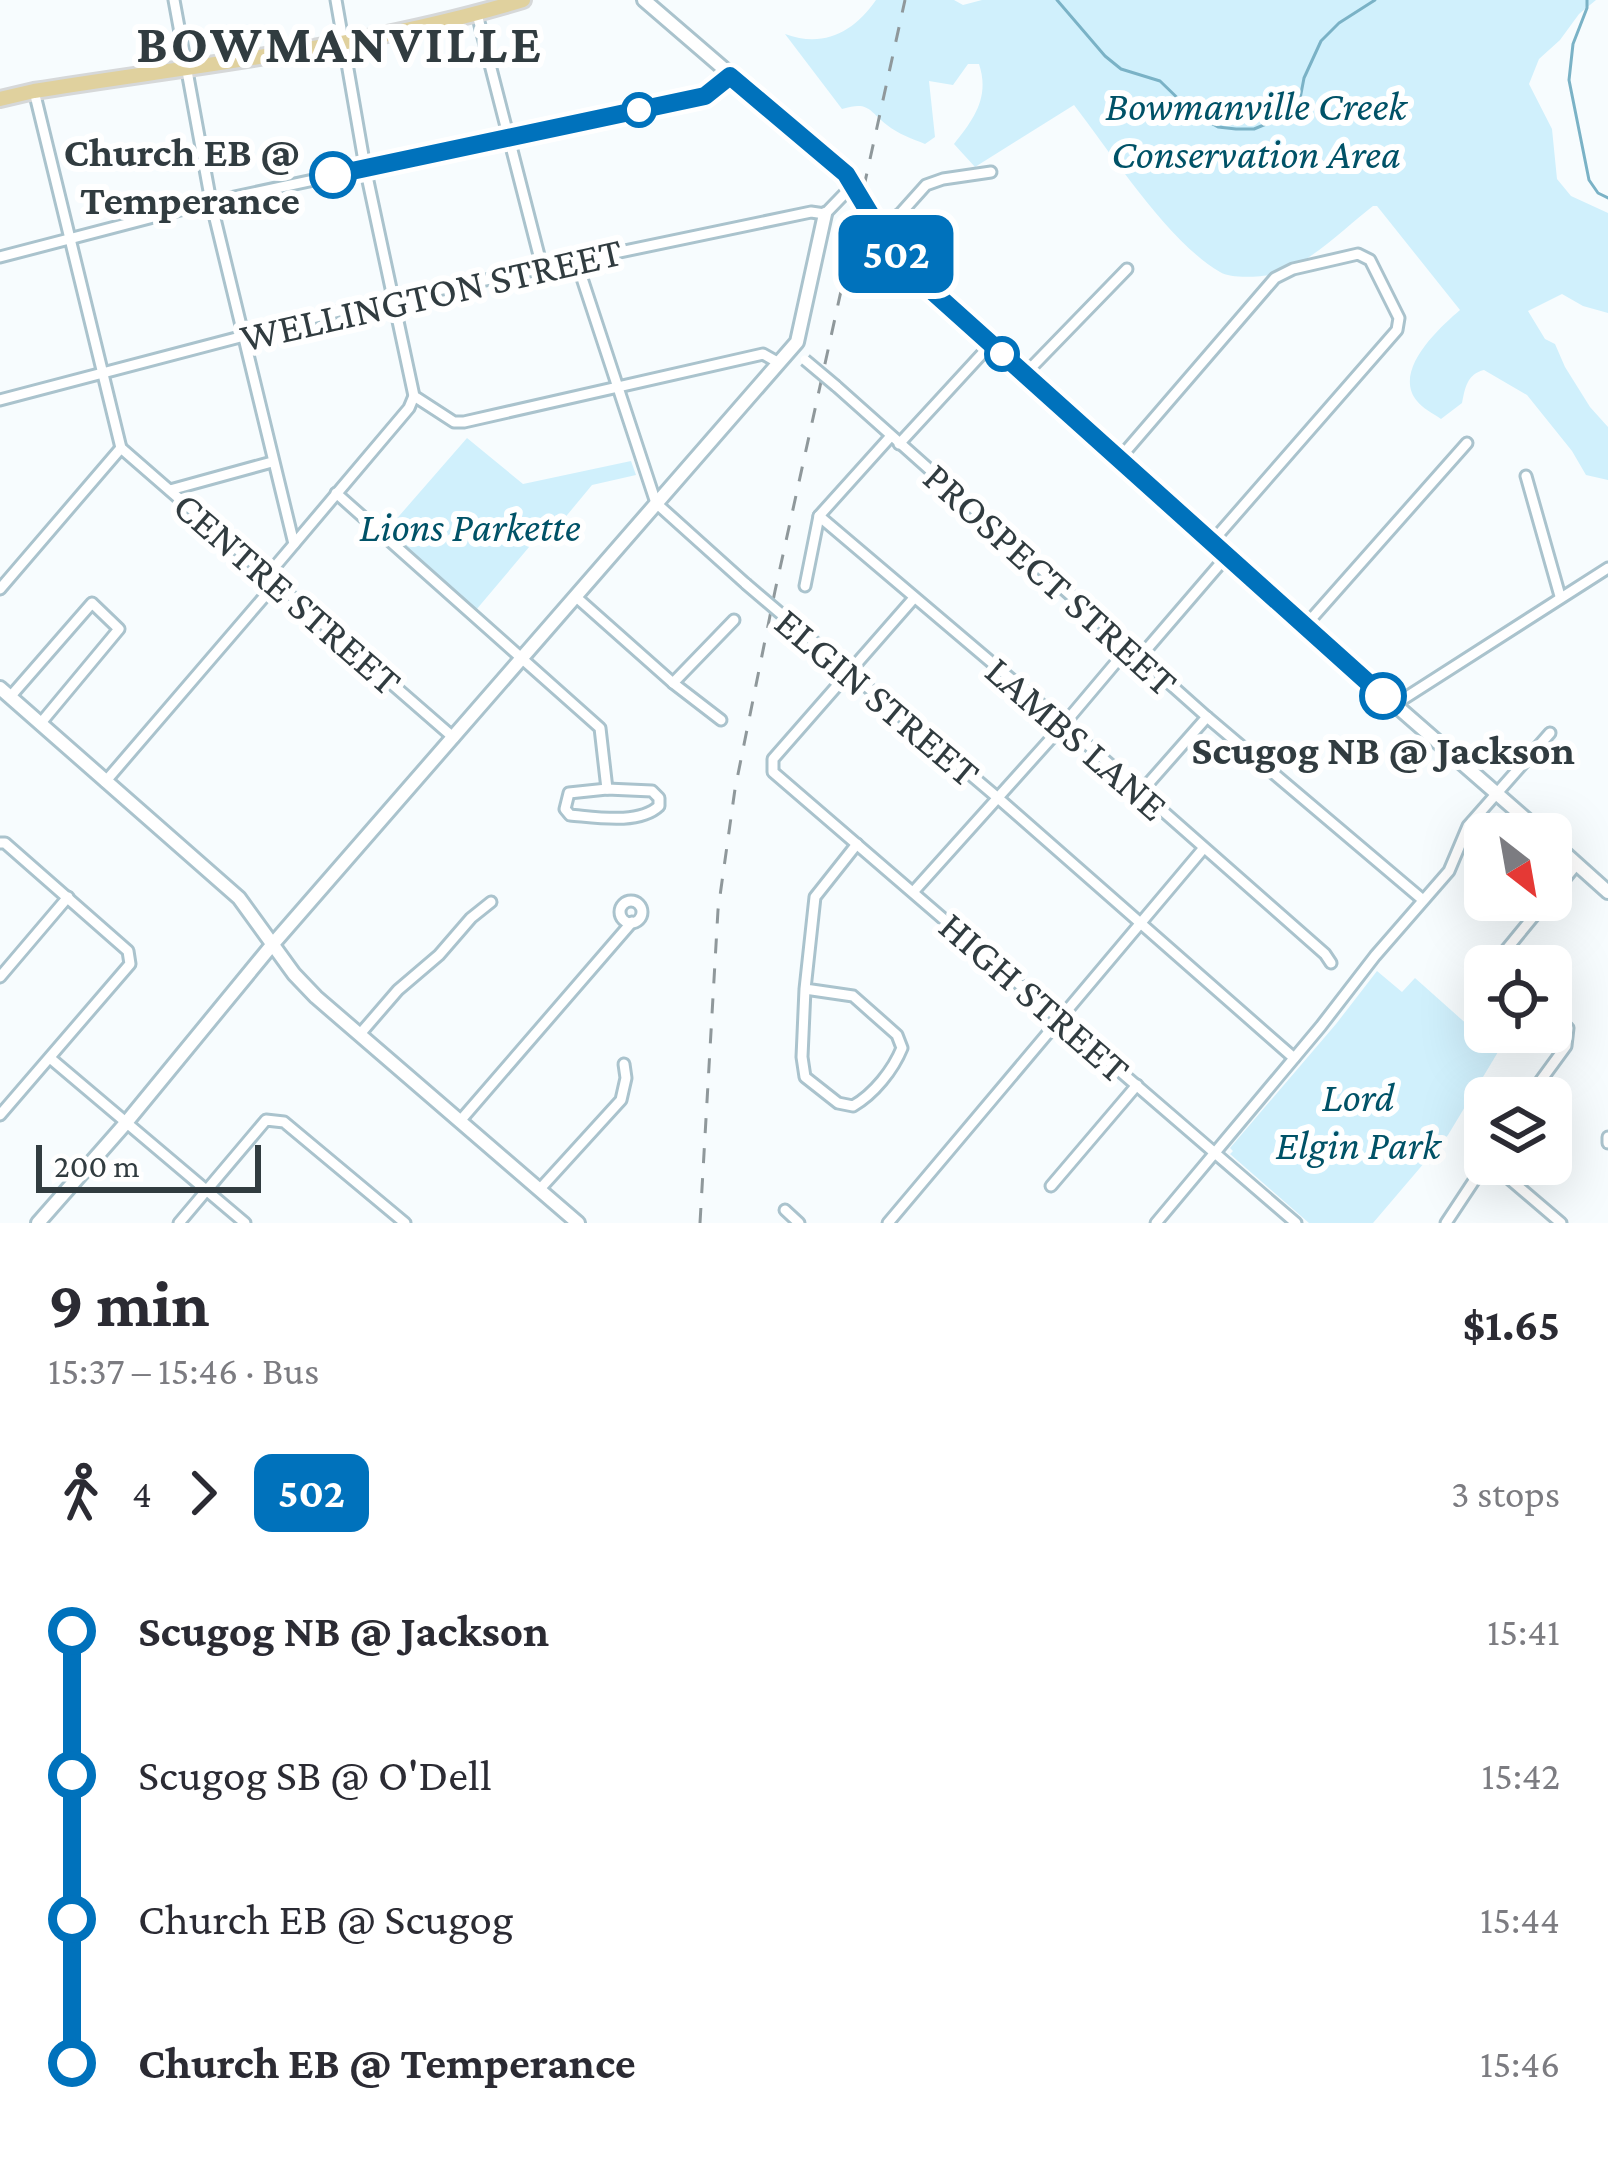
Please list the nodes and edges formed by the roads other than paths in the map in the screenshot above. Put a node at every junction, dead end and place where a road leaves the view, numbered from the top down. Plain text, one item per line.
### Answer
1 (174, 0) edge
2 (336, 0) edge
3 (523, 0) edge
4 (644, 0) edge
5 (477, 14) junction
6 (343, 42) junction
7 (185, 66) junction
8 (730, 76) junction
9 (34, 91) junction
10 (0, 99) edge
11 (509, 137) junction
12 (365, 167) junction
13 (991, 172) dead end
14 (853, 185) junction
15 (211, 202) junction
16 (825, 214) junction
17 (878, 226) junction
18 (69, 238) junction
19 (0, 257) edge
20 (576, 260) junction
21 (542, 267) junction
22 (1127, 269) dead end
23 (392, 299) junction
24 (242, 335) junction
25 (991, 344) junction
26 (792, 348) junction
27 (779, 363) junction
28 (102, 373) junction
29 (1025, 374) junction
30 (618, 388) junction
31 (414, 396) junction
32 (0, 400) edge
33 (895, 440) junction
34 (1467, 443) dead end
35 (121, 448) junction
36 (1119, 459) junction
37 (272, 462) junction
38 (1526, 476) dead end
39 (170, 490) junction
40 (336, 493) junction
41 (656, 502) junction
42 (819, 516) junction
43 (1211, 543) junction
44 (293, 544) junction
45 (1226, 557) junction
46 (1608, 568) edge
47 (272, 579) junction
48 (805, 586) dead end
49 (0, 589) edge
50 (575, 596) junction
51 (1560, 596) junction
52 (914, 598) junction
53 (734, 620) dead end
54 (1305, 626) junction
55 (1129, 647) junction
56 (1140, 657) junction
57 (522, 658) junction
58 (848, 673) junction
59 (673, 683) junction
60 (5, 693) edge
61 (1394, 705) junction
62 (1207, 717) junction
63 (721, 720) dead end
64 (40, 724) junction
65 (1064, 724) junction
66 (1550, 733) dead end
67 (454, 738) junction
68 (105, 782) junction
69 (607, 789) junction
70 (1140, 793) junction
71 (1497, 793) junction
72 (998, 798) junction
73 (1519, 813) edge
74 (0, 843) edge
75 (857, 844) junction
76 (1203, 849) junction
77 (1572, 860) edge
78 (1577, 864) junction
79 (1572, 870) edge
80 (914, 892) junction
81 (1608, 892) edge
82 (68, 897) junction
83 (1423, 900) junction
84 (491, 902) dead end
85 (1530, 921) edge
86 (632, 922) dead end
87 (1141, 924) junction
88 (272, 945) junction
89 (1510, 945) edge
90 (1331, 963) dead end
91 (0, 977) edge
92 (805, 989) junction
93 (1059, 1020) junction
94 (361, 1034) junction
95 (50, 1058) junction
96 (1294, 1058) junction
97 (624, 1064) dead end
98 (1137, 1085) junction
99 (0, 1115) edge
100 (460, 1120) junction
101 (125, 1124) junction
102 (1213, 1153) junction
103 (1474, 1185) edge
104 (1515, 1185) edge
105 (1051, 1186) dead end
106 (206, 1190) junction
107 (539, 1190) junction
108 (785, 1210) dead end
109 (38, 1223) edge
110 (179, 1223) edge
111 (245, 1223) edge
112 (404, 1223) edge
113 (578, 1223) edge
114 (799, 1223) edge
115 (888, 1223) edge
116 (1156, 1223) edge
117 (1296, 1223) edge
118 (1446, 1223) edge
119 (1561, 1223) edge

1 - 7 street
2 - 6 street
3 - 5 main road
4 - 8 street
5 - 6 main road
5 - 11 street
6 - 7 main road
6 - 12 street
7 - 9 main road
7 - 15 street
8 - 11 street
8 - 14 street
9 - 10 main road
9 - 18 street
11 - 12 street
11 - 21 street
12 - 15 street
12 - 23 street
13 - 17 street
14 - 16 street
14 - 17 street
15 - 18 street
15 - 24 street
16 - 20 street, WELLINGTON STREET
16 - 26 street
17 - 25 street
18 - 19 street
18 - 28 street
20 - 21 street, WELLINGTON STREET
20 - 30 street, ELGIN STREET
21 - 23 street, WELLINGTON STREET
22 - 29 street
23 - 24 street, WELLINGTON STREET
23 - 31 street
24 - 28 street, WELLINGTON STREET
24 - 37 street
25 - 29 street
25 - 33 street
26 - 27 street
26 - 33 street, PROSPECT STREET, bridge
27 - 30 street
27 - 41 street
28 - 32 street, WELLINGTON STREET
28 - 35 street
29 - 36 street
30 - 31 street
30 - 41 street, ELGIN STREET
31 - 40 street
33 - 42 street
33 - 55 street, PROSPECT STREET
34 - 54 street
35 - 39 street, CENTRE STREET
35 - 49 street
36 - 43 street
36 - 43 street
37 - 39 street
37 - 44 street
38 - 51 street
39 - 47 street, CENTRE STREET
40 - 44 street
40 - 57 street
41 - 50 street
41 - 58 street, ELGIN STREET, bridge
42 - 48 street
42 - 52 street, LAMBS LANE
43 - 45 street
44 - 47 street
45 - 54 street
45 - 56 street
46 - 51 street
47 - 67 street, CENTRE STREET
47 - 68 street
50 - 57 street
50 - 59 street
51 - 61 street
52 - 58 street
52 - 65 street, LAMBS LANE
53 - 59 street
54 - 61 street
55 - 56 street, PROSPECT STREET
55 - 65 street
56 - 62 street, PROSPECT STREET
57 - 67 street
57 - 69 street
58 - 72 street, ELGIN STREET
58 - 75 street, HIGH STREET
59 - 63 street
60 - 64 street
60 - 64 street
61 - 71 street
62 - 70 street
62 - 83 street, PROSPECT STREET
64 - 68 street
65 - 70 street, LAMBS LANE
65 - 72 street
66 - 71 street
67 - 88 street
68 - 88 street
69 - 69 street
70 - 76 street, LAMBS LANE
71 - 73 street
71 - 83 street
72 - 80 street
72 - 87 street, ELGIN STREET
74 - 82 street
75 - 80 street, HIGH STREET
75 - 92 street
76 - 87 street
76 - 90 street, LAMBS LANE
77 - 78 street
78 - 79 street
78 - 81 street
80 - 93 street, HIGH STREET
82 - 91 street
82 - 95 street
83 - 96 street
84 - 94 street
85 - 89 street
86 - 100 street
87 - 93 street
87 - 96 street, ELGIN STREET
88 - 94 street
88 - 101 street
92 - 92 street
93 - 98 street, HIGH STREET
93 - 115 street
94 - 100 street
95 - 99 street
95 - 101 street
96 - 102 street
97 - 107 street
98 - 102 street, HIGH STREET
98 - 105 street
100 - 107 street
101 - 106 street
101 - 109 street
102 - 116 street
102 - 117 street, HIGH STREET
103 - 118 street
104 - 119 street
106 - 110 street
106 - 111 street
106 - 112 street
107 - 113 street
108 - 114 street

